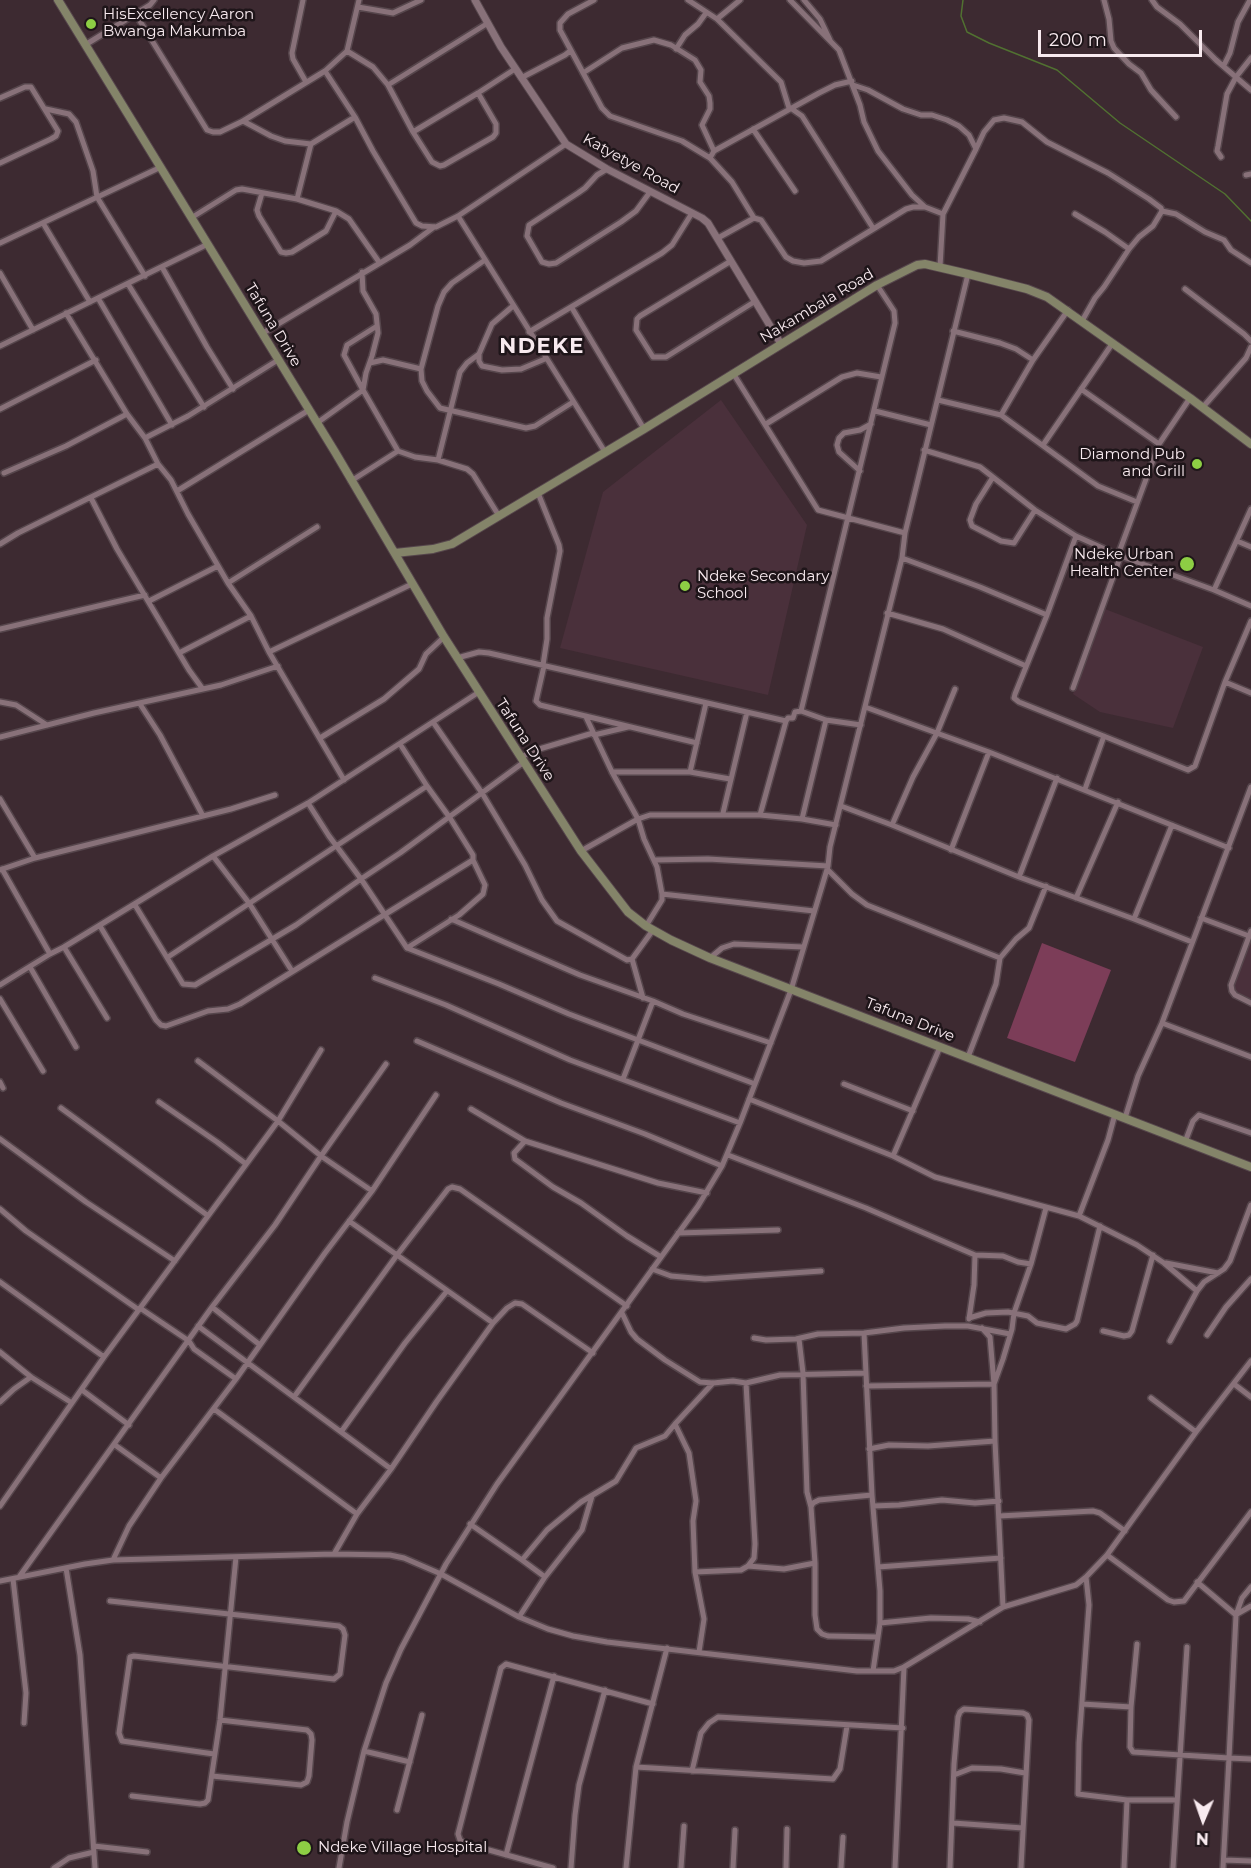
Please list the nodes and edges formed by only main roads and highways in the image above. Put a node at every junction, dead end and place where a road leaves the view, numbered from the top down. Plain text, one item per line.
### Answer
1 (58, 0) edge
2 (1251, 444) edge
3 (395, 553) junction
4 (1251, 1167) edge

1 - 3 main road, Tafuna Drive
2 - 3 main road, Nakambala Road
3 - 4 main road, Tafuna Drive

